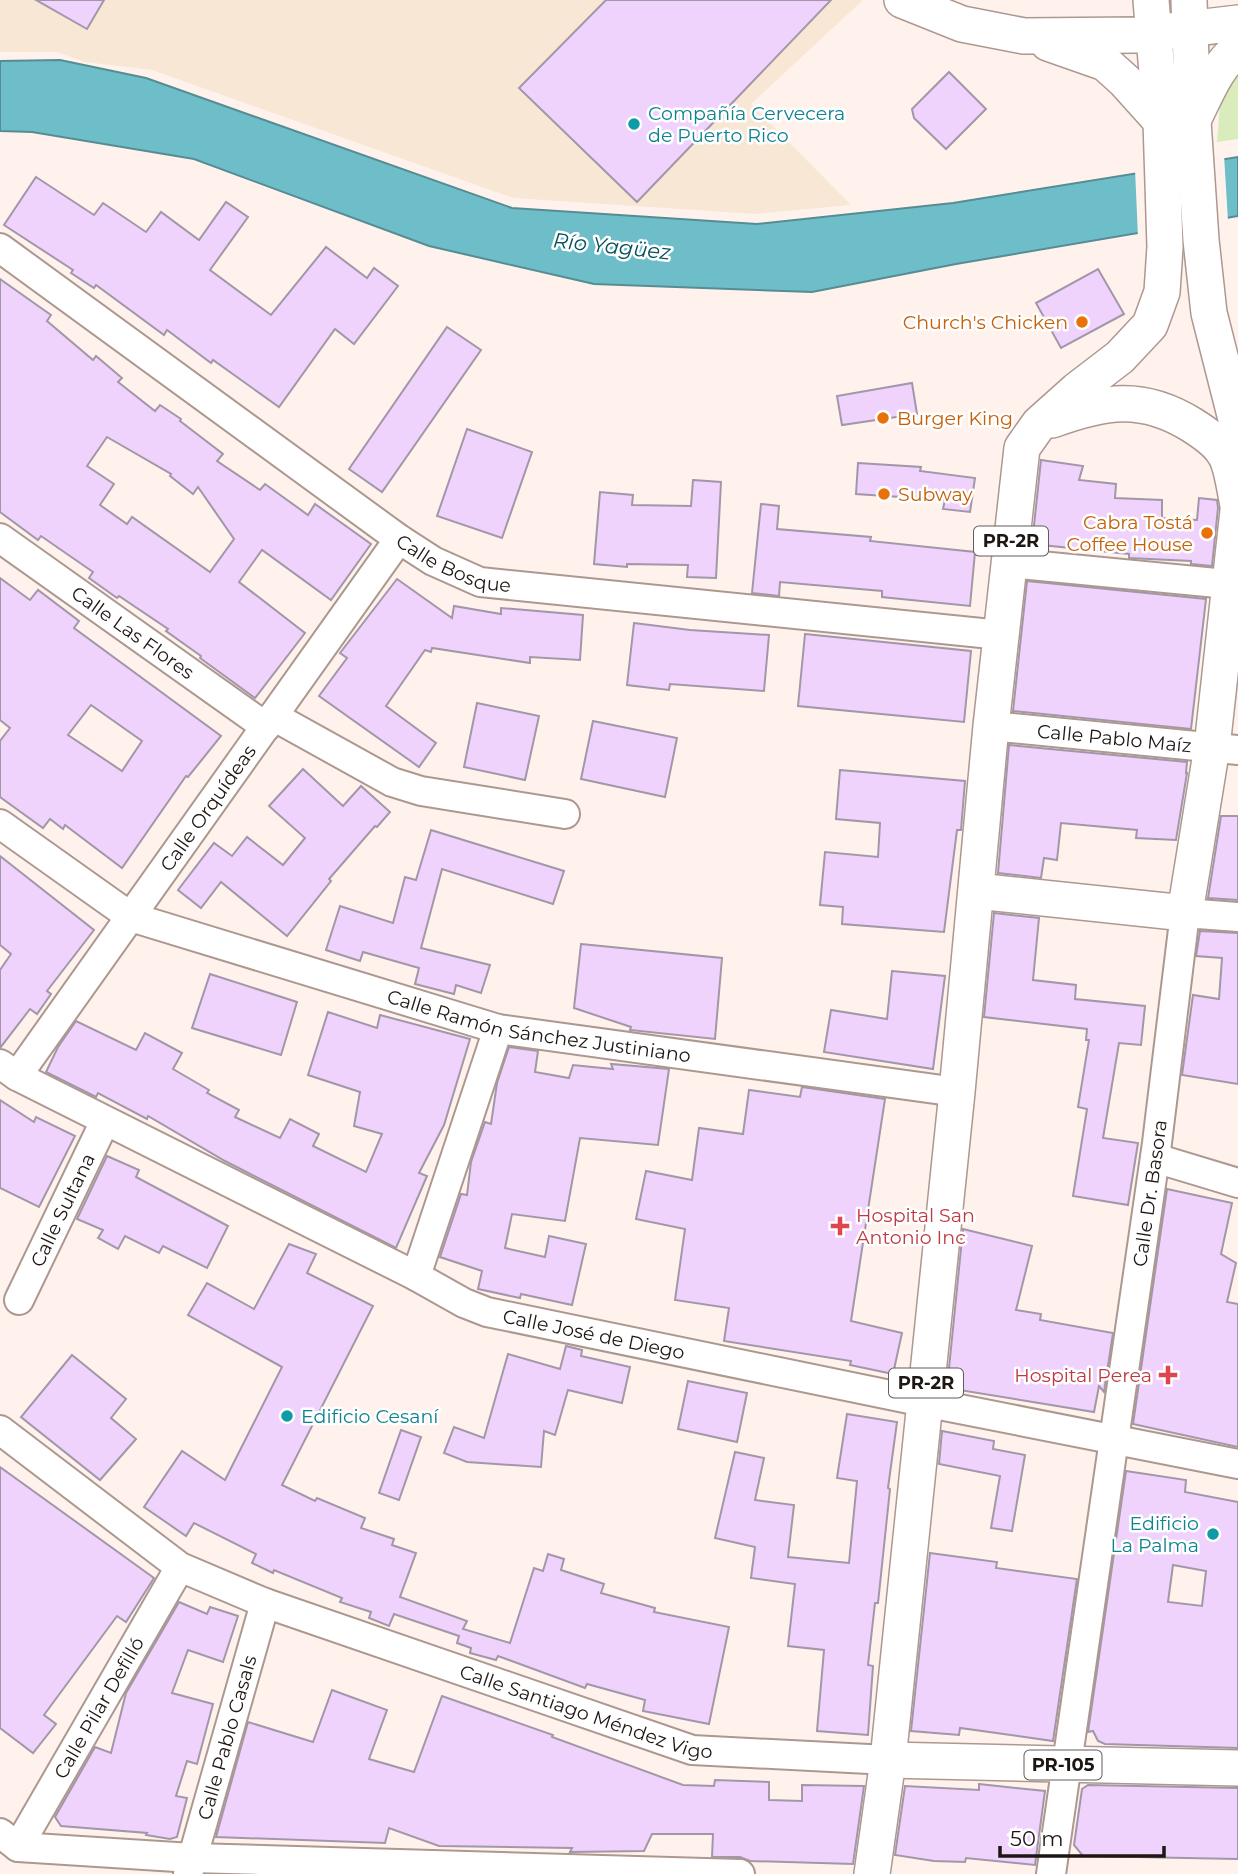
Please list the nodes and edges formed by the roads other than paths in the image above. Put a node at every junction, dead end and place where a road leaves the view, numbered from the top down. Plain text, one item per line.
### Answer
1 (902, 0) edge
2 (1189, 15) edge
3 (1153, 17) edge
4 (1238, 23) edge
5 (1024, 36) junction
6 (1238, 48) edge
7 (1177, 121) junction
8 (0, 248) edge
9 (1039, 425) junction
10 (1238, 427) edge
11 (1238, 505) edge
12 (1238, 511) edge
13 (0, 538) edge
14 (398, 539) junction
15 (1009, 563) junction
16 (1235, 584) edge
17 (1001, 635) junction
18 (269, 721) junction
19 (991, 726) junction
20 (1225, 748) edge
21 (565, 814) dead end
22 (0, 824) edge
23 (976, 891) junction
24 (1185, 913) junction
25 (131, 917) junction
26 (1238, 917) edge
27 (498, 1029) junction
28 (9, 1070) edge
29 (957, 1092) junction
30 (105, 1121) junction
31 (1155, 1157) junction
32 (1238, 1184) edge
33 (416, 1276) junction
34 (19, 1300) dead end
35 (924, 1402) junction
36 (0, 1430) edge
37 (1115, 1439) junction
38 (1238, 1464) edge
39 (180, 1567) junction
40 (265, 1603) junction
41 (888, 1760) junction
42 (1067, 1765) junction
43 (1238, 1768) edge
44 (5, 1839) edge
45 (190, 1866) edge
46 (740, 1874) edge
47 (872, 1874) edge
48 (1051, 1874) edge

1 - 5 main road
2 - 3 main road
2 - 4 main road
2 - 7 main road, PR-2R
3 - 5 main road
3 - 7 main road, PR-2R
5 - 7 main road
6 - 7 main road
7 - 9 main road, PR-2R
7 - 10 main road, PR-2R
8 - 14 street, Calle Bosque
9 - 11 main road
9 - 15 main road, PR-2R
12 - 16 main road, Calle Dr. Basora
13 - 18 street, Calle Las Flores
14 - 17 street, Calle Bosque
14 - 18 street, Calle Orquídeas
15 - 16 street
15 - 17 main road, PR-2R
16 - 20 main road, Calle Dr. Basora
17 - 19 main road, PR-2R
18 - 21 street, Calle Las Flores
18 - 25 street, Calle Orquídeas
19 - 20 street, Calle Pablo Maíz
19 - 23 main road, PR-2R
20 - 24 main road, Calle Dr. Basora
22 - 25 street, Calle Ramón Sánchez Justiniano
23 - 24 main road
23 - 29 main road, PR-2R
24 - 26 street
24 - 31 street, Calle Dr. Basora
25 - 27 street, Calle Ramón Sánchez Justiniano
25 - 28 street, Calle Orquídeas
27 - 29 street, Calle Ramón Sánchez Justiniano
27 - 33 street
28 - 30 street, Calle José de Diego
29 - 35 main road, PR-2R
30 - 33 street, Calle José de Diego
30 - 34 street, Calle Sultana
31 - 32 street
31 - 37 street, Calle Dr. Basora
33 - 35 street, Calle José de Diego
35 - 37 street, Calle José de Diego
35 - 41 main road, PR-2R
36 - 39 street, Calle Santiago Méndez Vigo
37 - 38 street, Calle José de Diego
37 - 42 street, Calle Dr. Basora
39 - 40 street, Calle Santiago Méndez Vigo
39 - 44 street, Calle Pilar Defilló
40 - 41 street, Calle Santiago Méndez Vigo
40 - 45 street, Calle Pablo Casals
41 - 42 main road, Calle Santiago Méndez Vigo / PR-105
41 - 47 main road, PR-2R
42 - 43 main road, Calle Santiago Méndez Vigo / PR-105
42 - 48 street, Calle Dr. Basora
44 - 45 street
45 - 46 street

